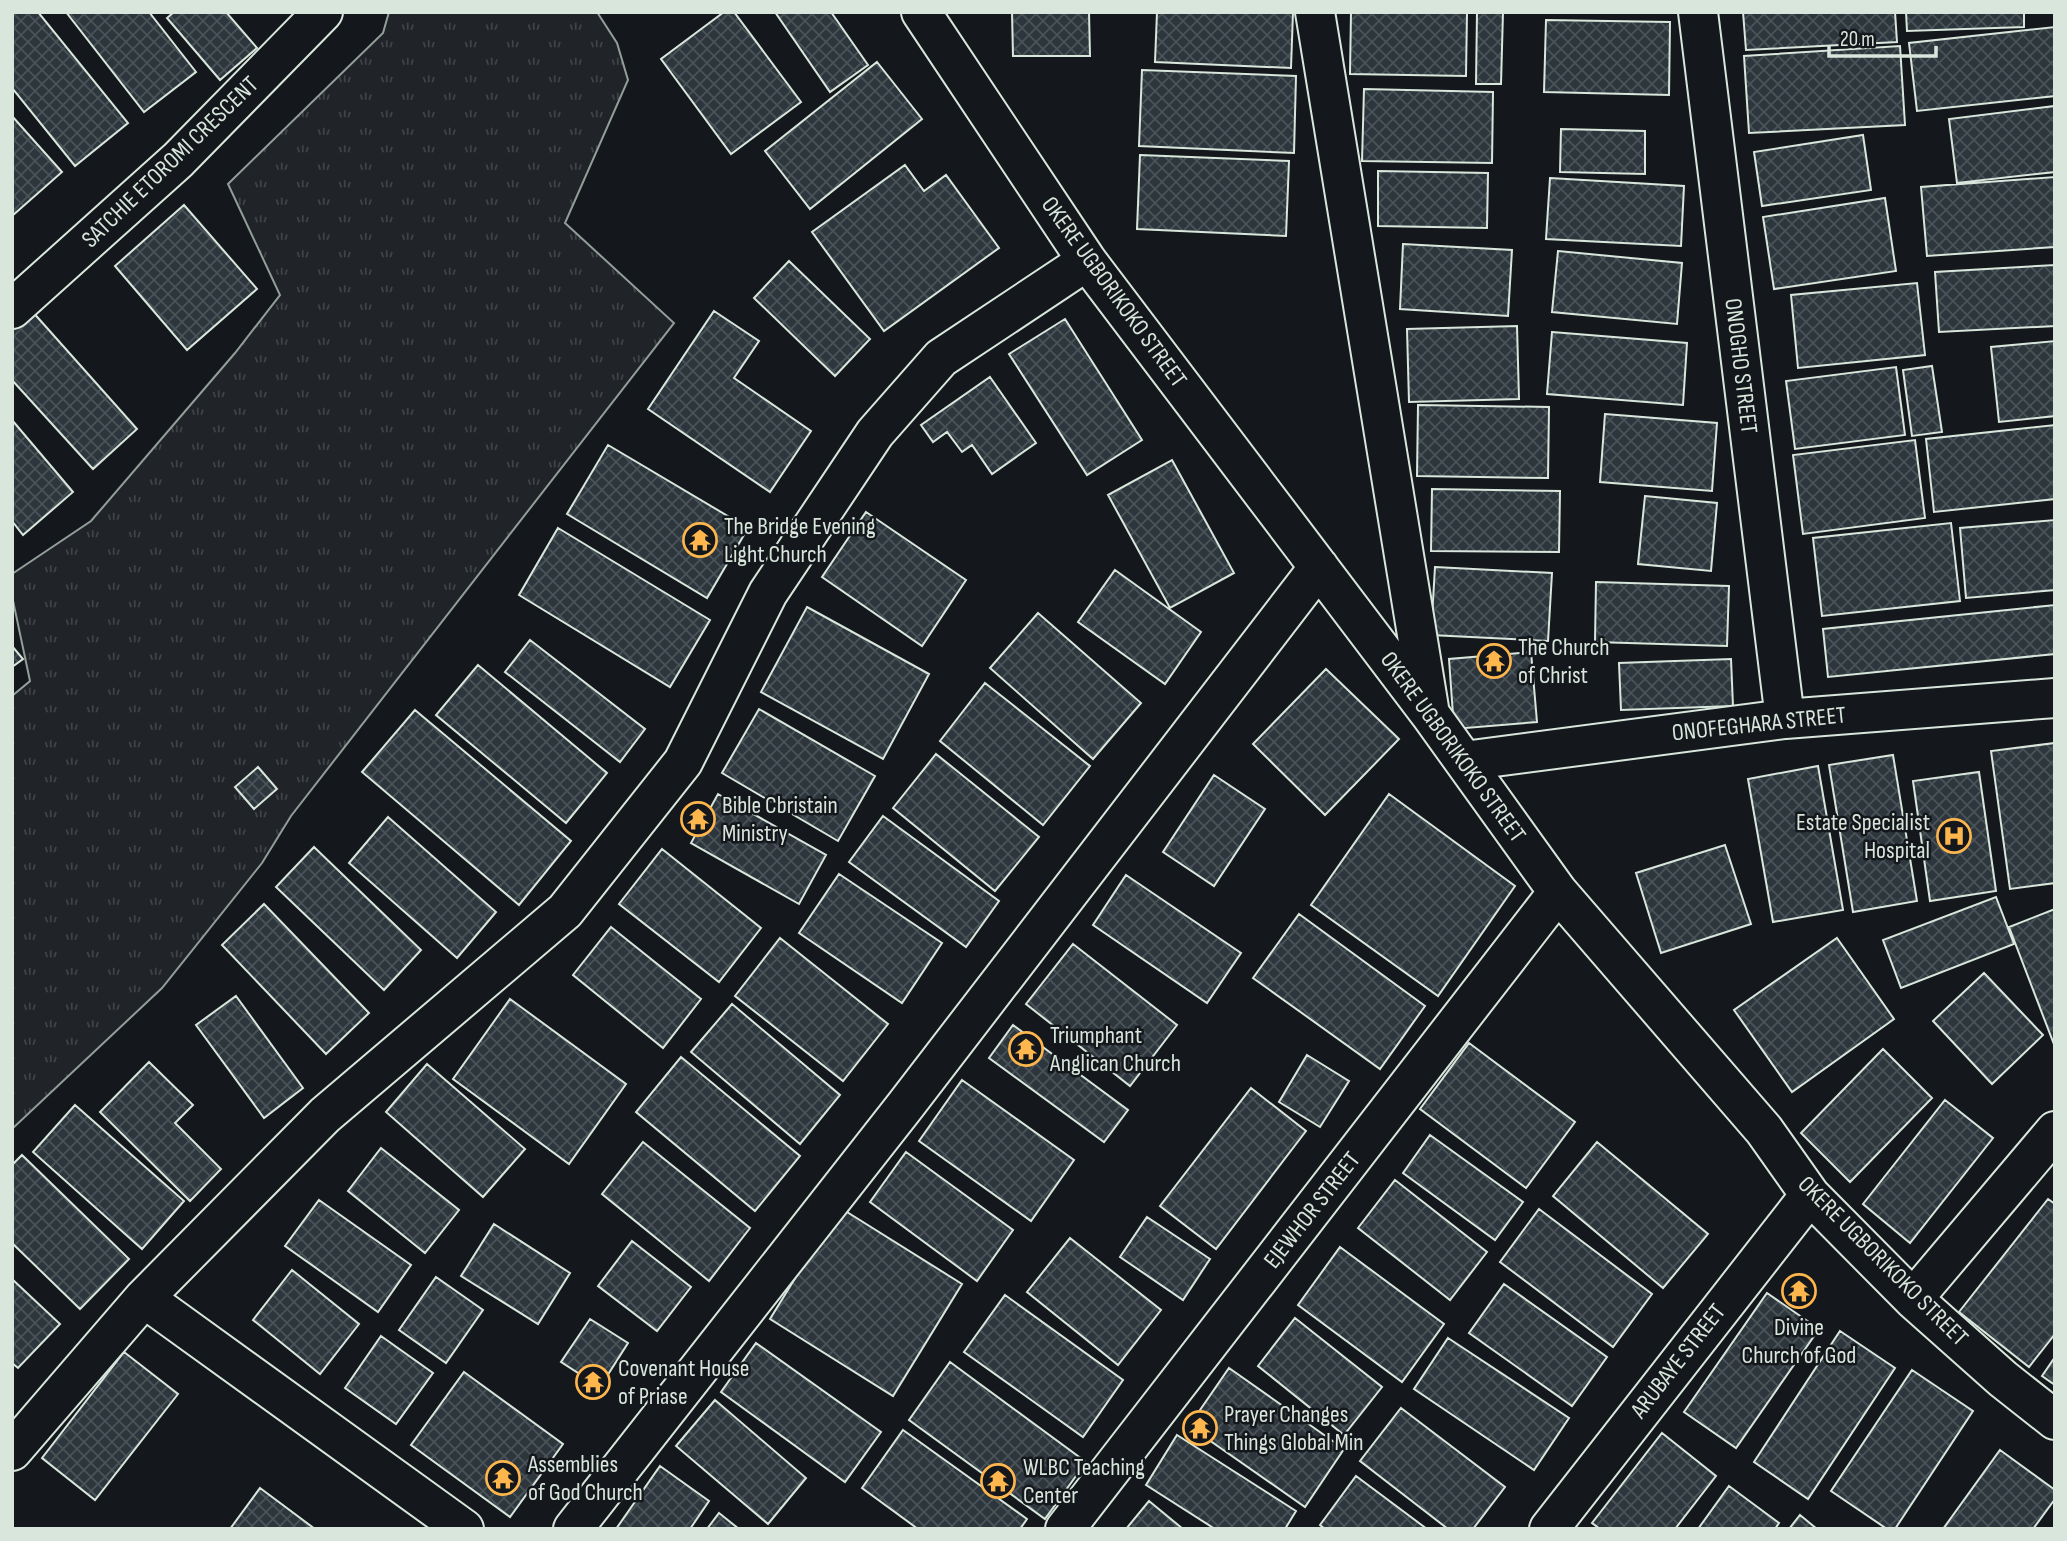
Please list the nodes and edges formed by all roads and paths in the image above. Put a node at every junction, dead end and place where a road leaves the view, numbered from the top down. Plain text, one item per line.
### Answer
1 (323, 12) edge
2 (921, 12) edge
3 (1315, 12) edge
4 (1698, 12) edge
5 (1087, 261) junction
6 (12, 309) edge
7 (1319, 567) junction
8 (2055, 698) edge
9 (1430, 714) junction
10 (1785, 719) junction
11 (1464, 761) junction
12 (1558, 892) junction
13 (2055, 1131) edge
14 (1810, 1195) junction
15 (144, 1298) junction
16 (1913, 1299) junction
17 (2055, 1420) edge
18 (12, 1451) edge
19 (464, 1529) edge
20 (573, 1529) edge
21 (1065, 1529) edge
22 (1549, 1529) edge

1 - 6 street, SATCHIE ETOROMI CRESCENT
2 - 5 street, OKERE UGBORIKOKO STREET
3 - 9 street
4 - 10 street, ONOGHO STREET
5 - 7 street, OKERE UGBORIKOKO STREET
5 - 15 street
7 - 9 street, OKERE UGBORIKOKO STREET
7 - 20 street
8 - 10 street, ONOFEGHARA STREET
9 - 11 street, OKERE UGBORIKOKO STREET
10 - 11 street, ONOFEGHARA STREET
11 - 12 street, OKERE UGBORIKOKO STREET
12 - 14 street, OKERE UGBORIKOKO STREET
12 - 21 street, EJEWHOR STREET
13 - 16 street
14 - 16 street, OKERE UGBORIKOKO STREET
14 - 22 street, ARUBAYE STREET
15 - 18 street
15 - 19 street
16 - 17 street, OKERE UGBORIKOKO STREET

